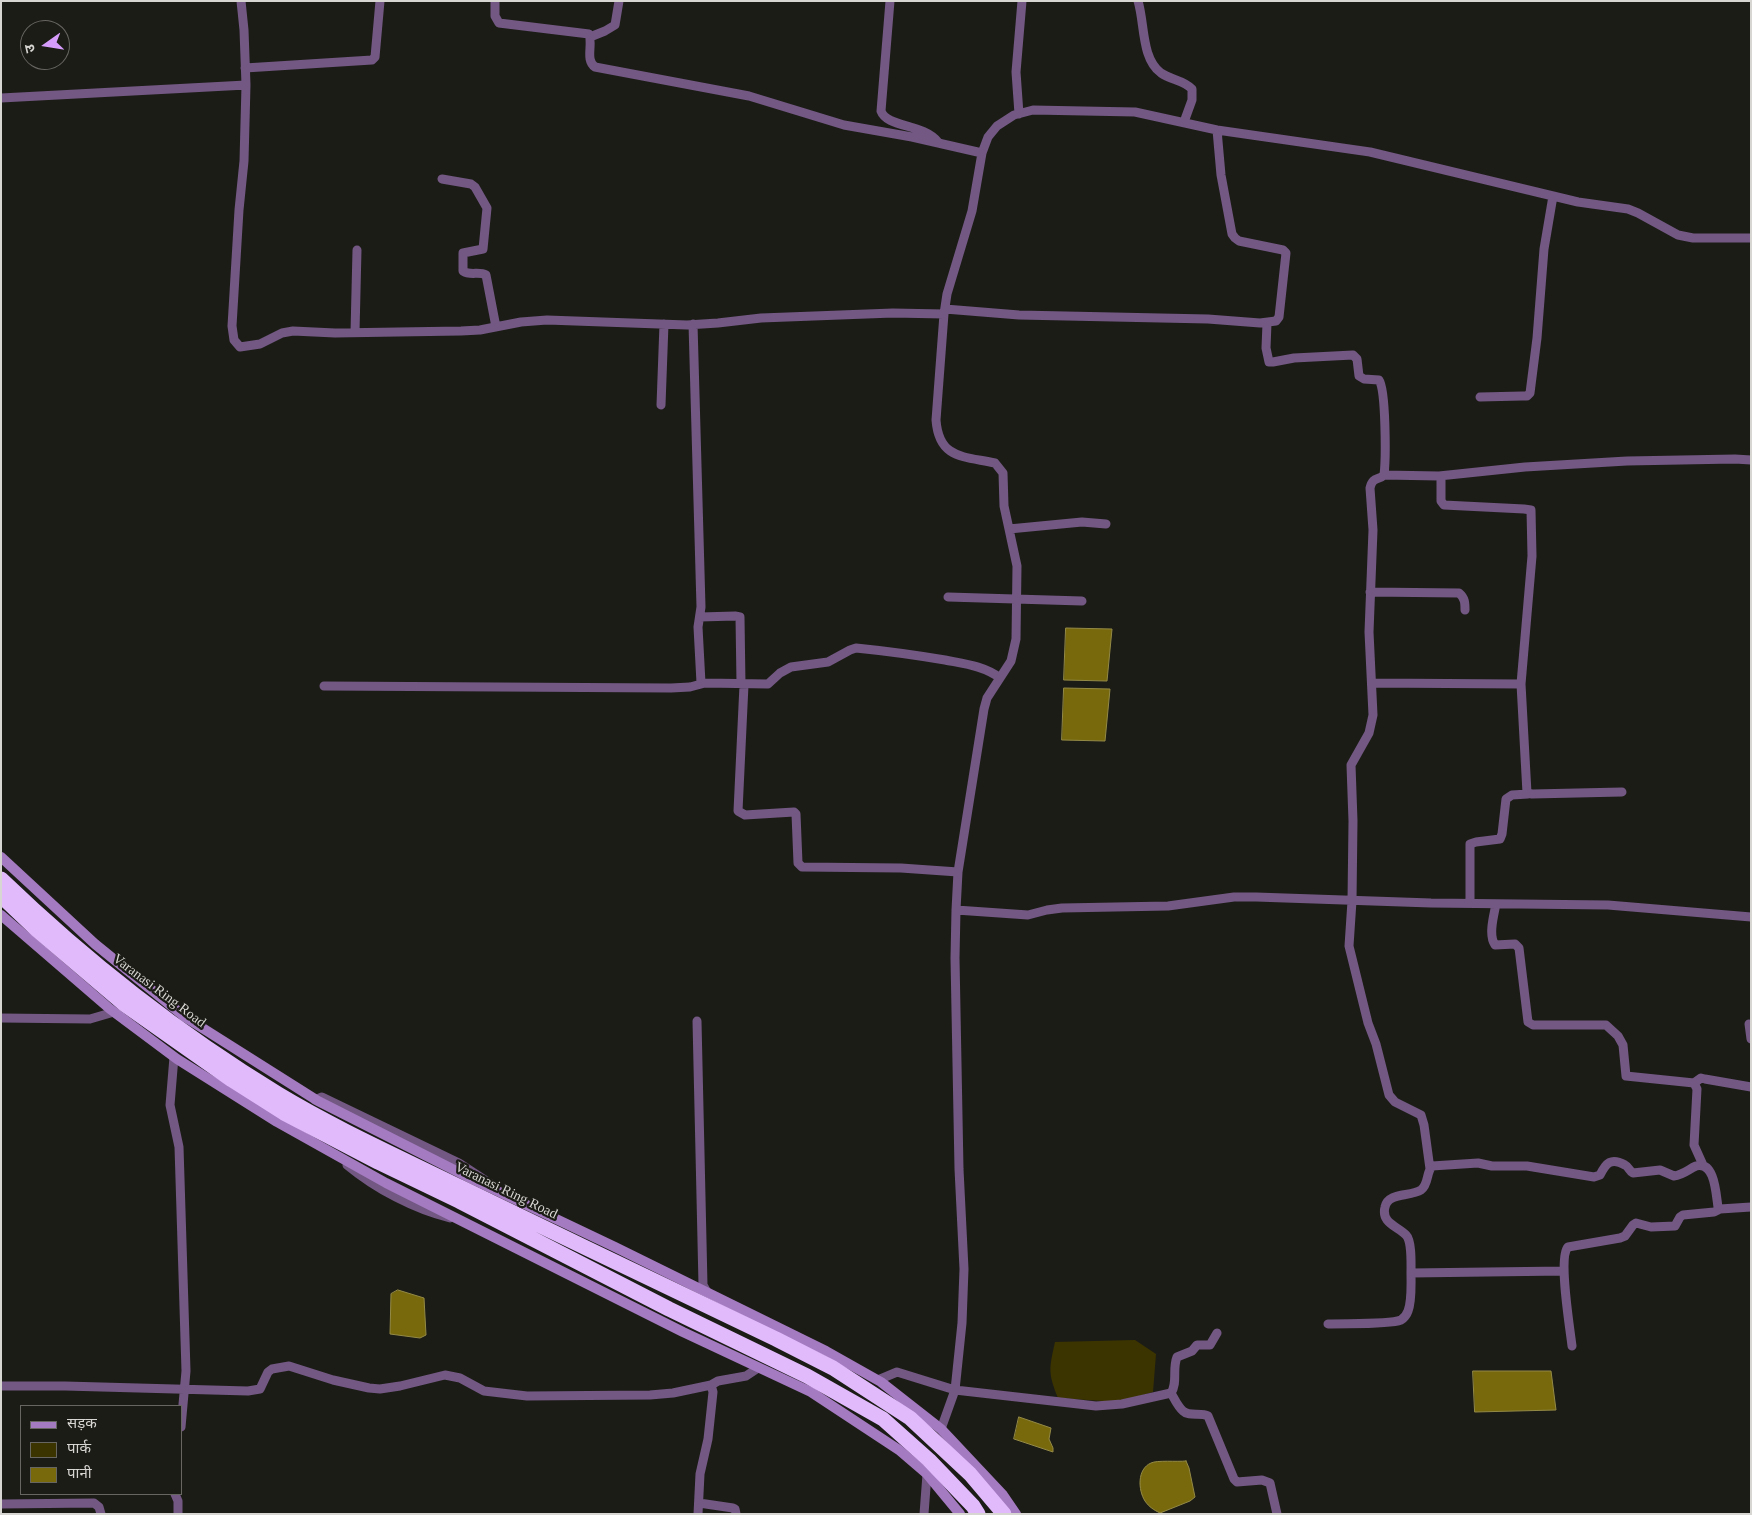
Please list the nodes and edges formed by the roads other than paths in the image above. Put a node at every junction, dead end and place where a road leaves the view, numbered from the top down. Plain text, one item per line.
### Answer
1 (241, 1) edge
2 (380, 1) edge
3 (496, 1) edge
4 (619, 1) edge
5 (890, 1) edge
6 (1022, 1) edge
7 (1138, 1) edge
8 (590, 37) junction
9 (245, 68) junction
10 (246, 85) junction
11 (1, 98) edge
12 (1019, 114) junction
13 (886, 118) junction
14 (1184, 122) junction
15 (1217, 130) junction
16 (880, 131) junction
17 (938, 143) junction
18 (982, 153) junction
19 (442, 179) dead end
20 (1553, 196) junction
21 (1751, 238) edge
22 (357, 250) dead end
23 (944, 312) junction
24 (1267, 323) junction
25 (664, 324) junction
26 (693, 324) junction
27 (496, 327) junction
28 (355, 332) junction
29 (1480, 397) dead end
30 (660, 405) dead end
31 (1751, 460) edge
32 (1384, 475) junction
33 (1439, 476) junction
34 (1106, 524) dead end
35 (1008, 529) junction
36 (1370, 592) junction
37 (948, 597) dead end
38 (1017, 600) junction
39 (1082, 601) dead end
40 (1465, 610) dead end
41 (700, 617) junction
42 (1000, 678) junction
43 (1372, 683) junction
44 (701, 684) junction
45 (1521, 684) junction
46 (742, 685) junction
47 (324, 686) dead end
48 (1622, 792) dead end
49 (1528, 794) junction
50 (1, 857) edge
51 (958, 872) junction
52 (1, 879) edge
53 (1, 896) edge
54 (1352, 901) junction
55 (1470, 903) junction
56 (1496, 904) junction
57 (956, 910) junction
58 (1, 915) edge
59 (1751, 917) edge
60 (114, 1012) junction
61 (1, 1018) edge
62 (697, 1021) dead end
63 (1749, 1024) dead end
64 (1751, 1039) edge
65 (174, 1057) junction
66 (1694, 1083) junction
67 (1751, 1087) edge
68 (1703, 1165) junction
69 (1430, 1169) junction
70 (1751, 1206) edge
71 (1720, 1209) junction
72 (1564, 1271) junction
73 (1411, 1273) junction
74 (707, 1292) junction
75 (1328, 1324) dead end
76 (1217, 1334) dead end
77 (1572, 1346) dead end
78 (758, 1368) junction
79 (878, 1380) junction
80 (711, 1385) junction
81 (1, 1386) edge
82 (185, 1390) junction
83 (955, 1390) junction
84 (1171, 1393) junction
85 (182, 1418) edge
86 (941, 1429) junction
87 (927, 1474) junction
88 (175, 1495) edge
89 (699, 1503) junction
90 (1, 1504) edge
91 (101, 1514) edge
92 (178, 1514) edge
93 (698, 1514) edge
94 (736, 1514) edge
95 (924, 1514) edge
96 (960, 1514) edge
97 (978, 1514) edge
98 (1004, 1514) edge
99 (1016, 1514) edge
100 (1277, 1514) edge

1 - 9 street
2 - 9 street
3 - 8 street
4 - 8 street
5 - 13 street
6 - 12 street
7 - 14 street
8 - 16 street
9 - 10 street
10 - 11 street
10 - 28 street
12 - 14 street
12 - 18 street
13 - 16 street
13 - 17 street
14 - 15 street
15 - 20 street
15 - 24 street
16 - 17 street
17 - 18 street
18 - 23 street
19 - 27 street
20 - 21 street
20 - 29 street
22 - 28 street
23 - 24 street
23 - 26 street
23 - 35 street
24 - 32 street
25 - 26 street
25 - 27 street
25 - 30 street
26 - 41 street
27 - 28 street
31 - 33 street
32 - 33 street
32 - 36 street
33 - 45 street
34 - 35 street
35 - 38 street
36 - 40 street
36 - 43 street
37 - 38 street
38 - 39 street
38 - 42 street
41 - 44 street
41 - 46 street
42 - 46 street
42 - 51 street
43 - 45 street
43 - 54 street
44 - 46 street
44 - 47 street
45 - 49 street
46 - 51 street
48 - 49 street
49 - 55 street
50 - 74 street
51 - 57 street
52 - 98 highway, Varanasi Ring Road
53 - 97 highway
54 - 55 street
54 - 57 street
54 - 69 street
55 - 56 street
56 - 59 street
56 - 66 street
57 - 83 street
58 - 60 street
60 - 61 street
60 - 65 street
62 - 74 street
63 - 64 street
65 - 78 street
65 - 82 street
66 - 67 street
66 - 68 street
68 - 69 street
68 - 71 street
69 - 73 street
70 - 71 street
71 - 72 street
72 - 73 street
72 - 77 street
73 - 75 street
74 - 79 street
76 - 84 street
78 - 80 street
78 - 87 street
79 - 83 street
79 - 86 street
80 - 82 street
80 - 89 street
81 - 82 street
82 - 85 street
83 - 84 street
83 - 86 street
84 - 100 street
86 - 99 street
87 - 95 street
87 - 96 street
88 - 92 street
89 - 93 street
89 - 94 street
90 - 91 street

